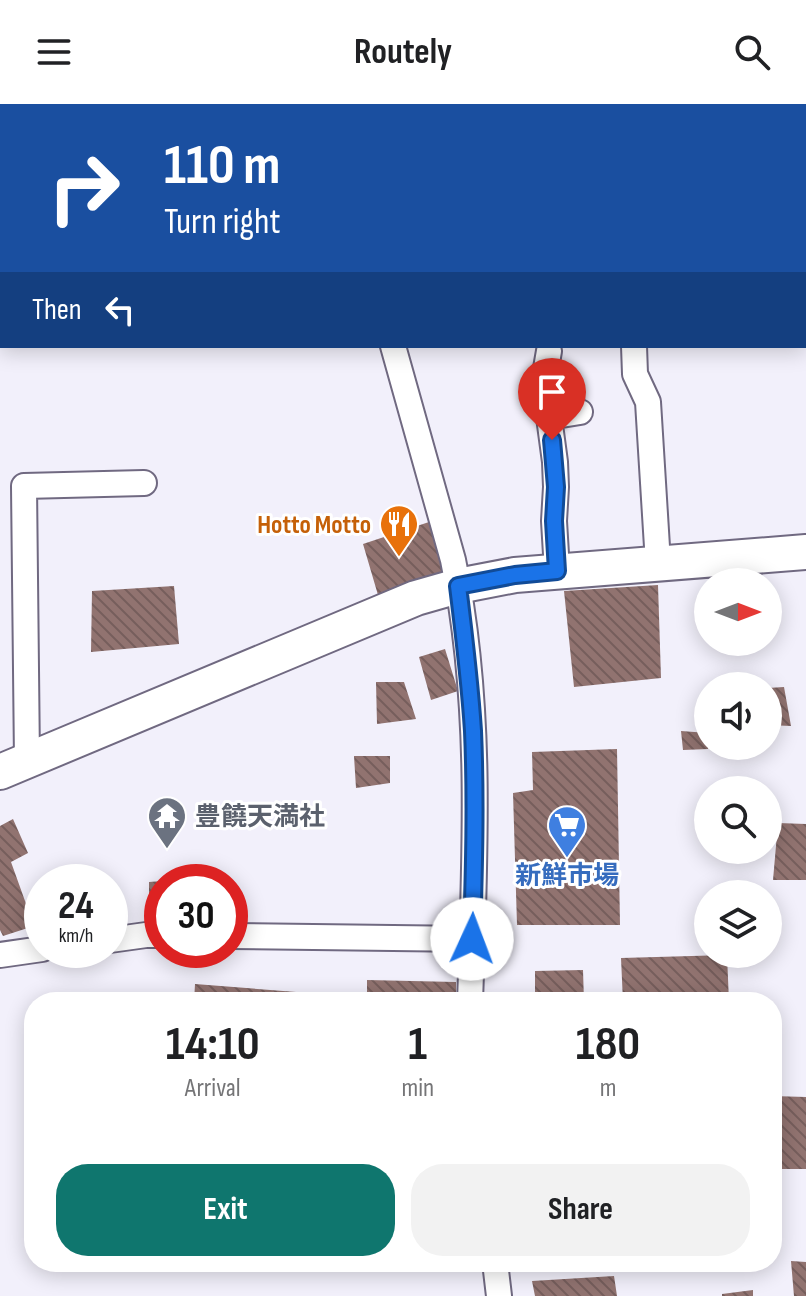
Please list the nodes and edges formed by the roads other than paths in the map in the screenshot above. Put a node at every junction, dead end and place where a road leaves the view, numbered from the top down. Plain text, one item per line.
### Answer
1 (394, 348) edge
2 (634, 348) edge
3 (549, 351) dead end
4 (580, 412) dead end
5 (549, 417) junction
6 (144, 483) dead end
7 (806, 552) edge
8 (658, 563) junction
9 (557, 571) junction
10 (458, 586) junction
11 (14, 766) edge
12 (248, 936) edge
13 (472, 939) junction
14 (24, 952) edge
15 (0, 955) edge
16 (470, 992) edge
17 (496, 1272) edge
18 (499, 1296) edge

1 - 10 street
2 - 8 street
3 - 5 street
4 - 5 street
5 - 9 street
6 - 11 street
7 - 8 street
8 - 9 street
9 - 10 street
10 - 11 street
10 - 13 street
12 - 13 street
13 - 16 street
14 - 15 street
17 - 18 street

